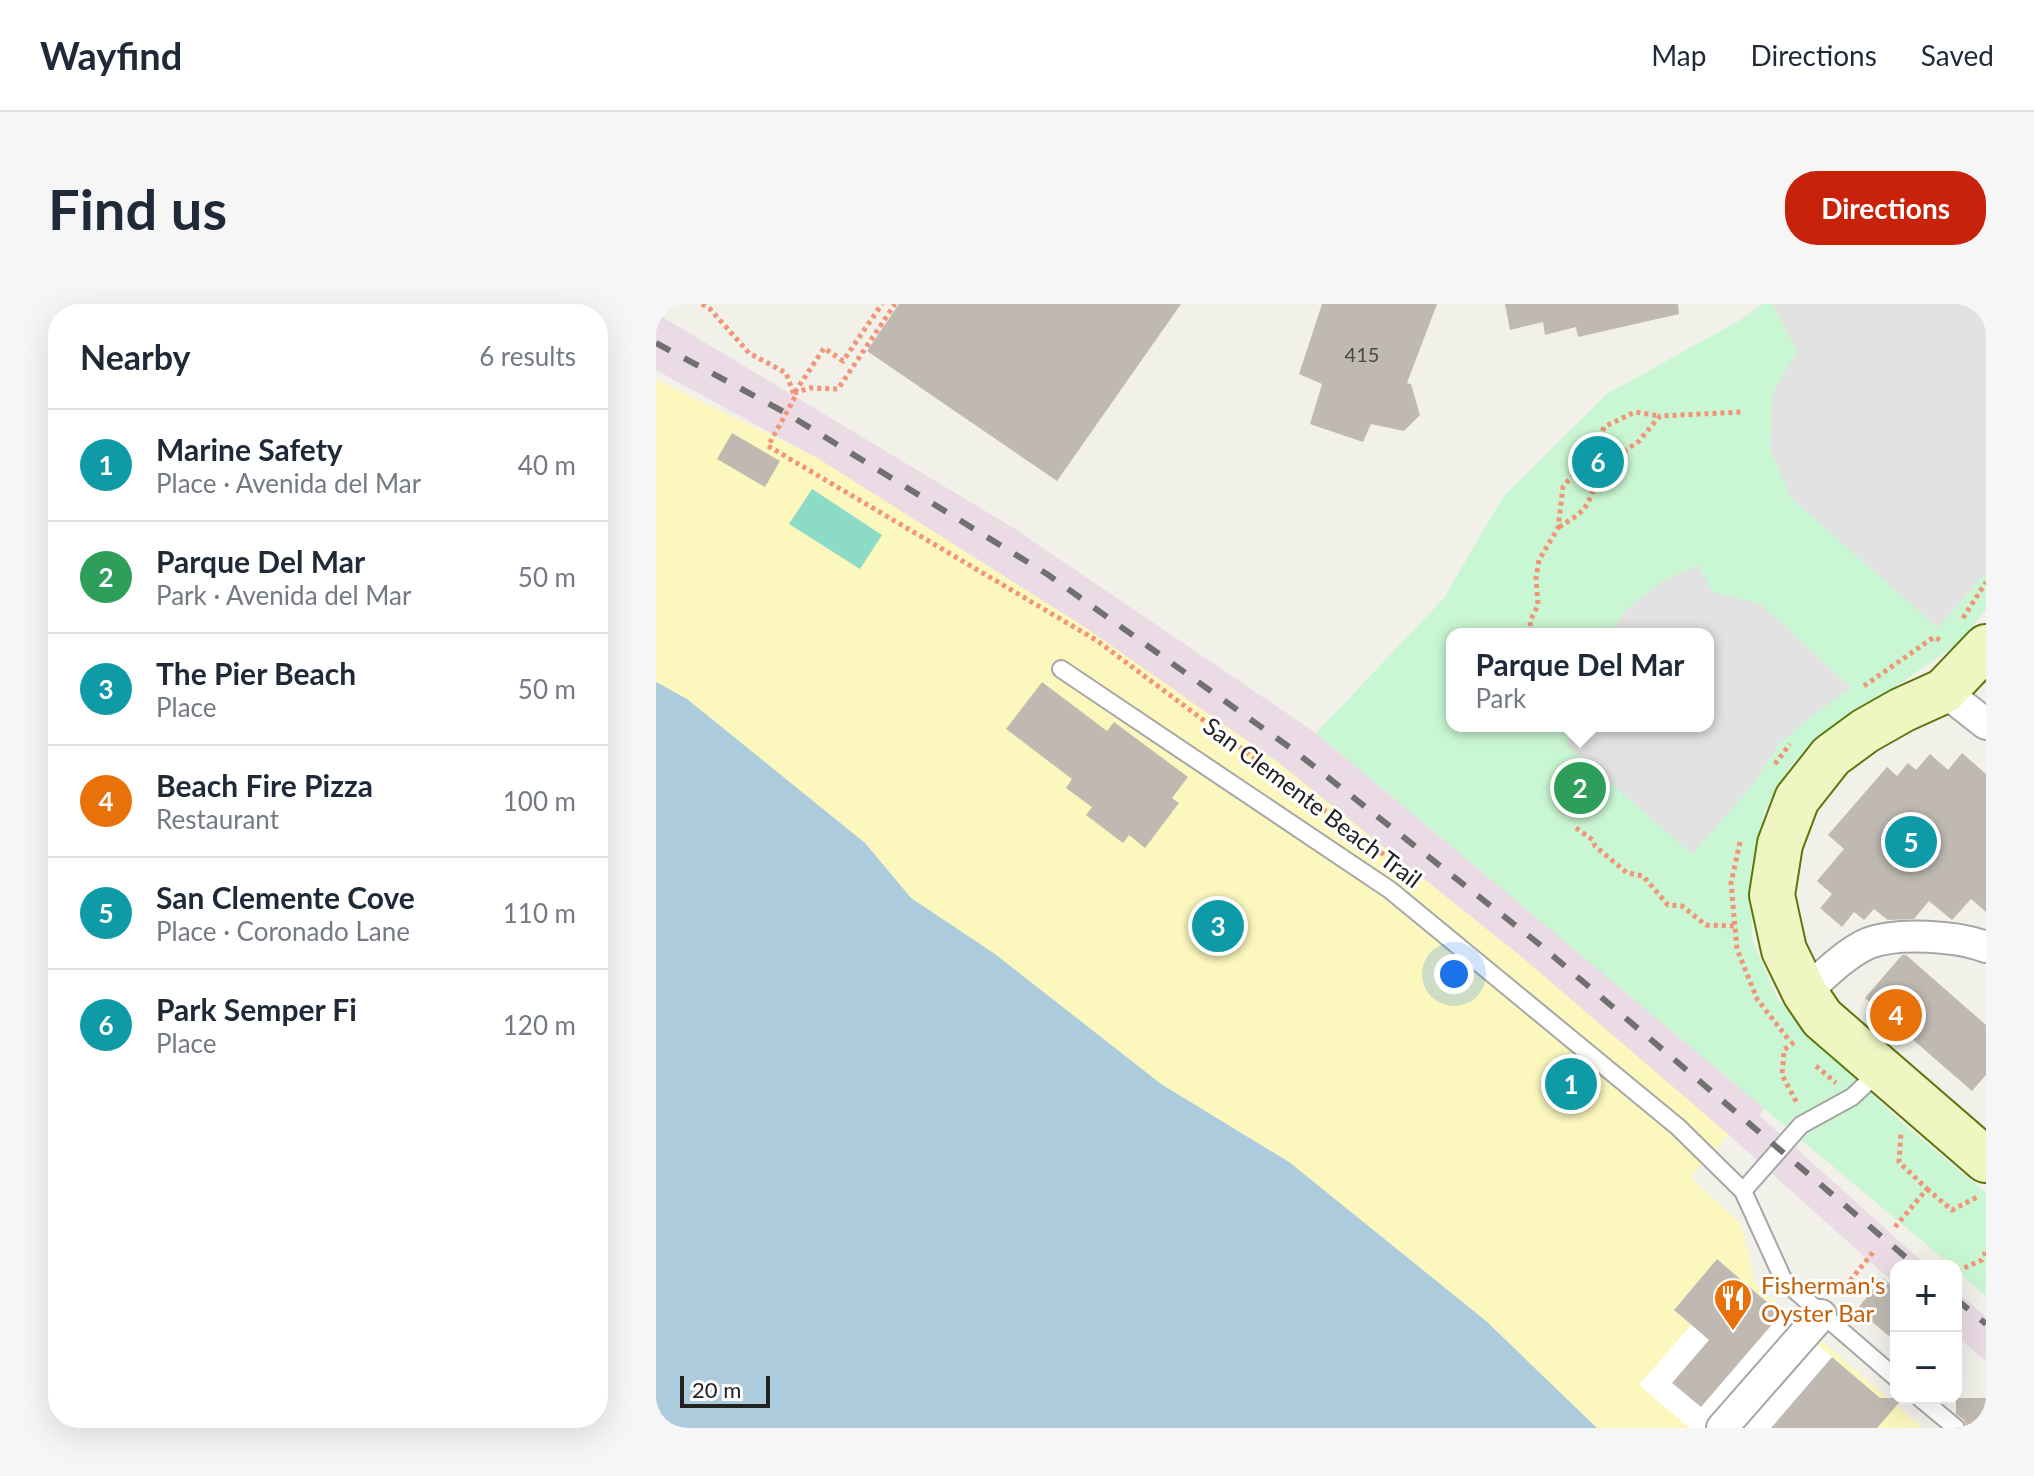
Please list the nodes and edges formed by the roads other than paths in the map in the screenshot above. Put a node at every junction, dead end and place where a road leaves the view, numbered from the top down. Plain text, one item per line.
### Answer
1 (1986, 647) edge
2 (1061, 669) dead end
3 (1944, 691) junction
4 (1986, 724) edge
5 (1986, 947) edge
6 (1805, 993) junction
7 (1882, 1070) junction
8 (1986, 1160) edge
9 (1743, 1191) junction
10 (1827, 1308) junction
11 (1890, 1372) edge
12 (1927, 1404) edge
13 (1722, 1428) edge
14 (1956, 1428) edge

1 - 3 main road
2 - 9 lane
3 - 4 street
3 - 6 main road
5 - 6 street
6 - 7 main road
7 - 8 main road
7 - 9 lane
9 - 10 lane
10 - 11 lane
10 - 13 street
12 - 14 lane

